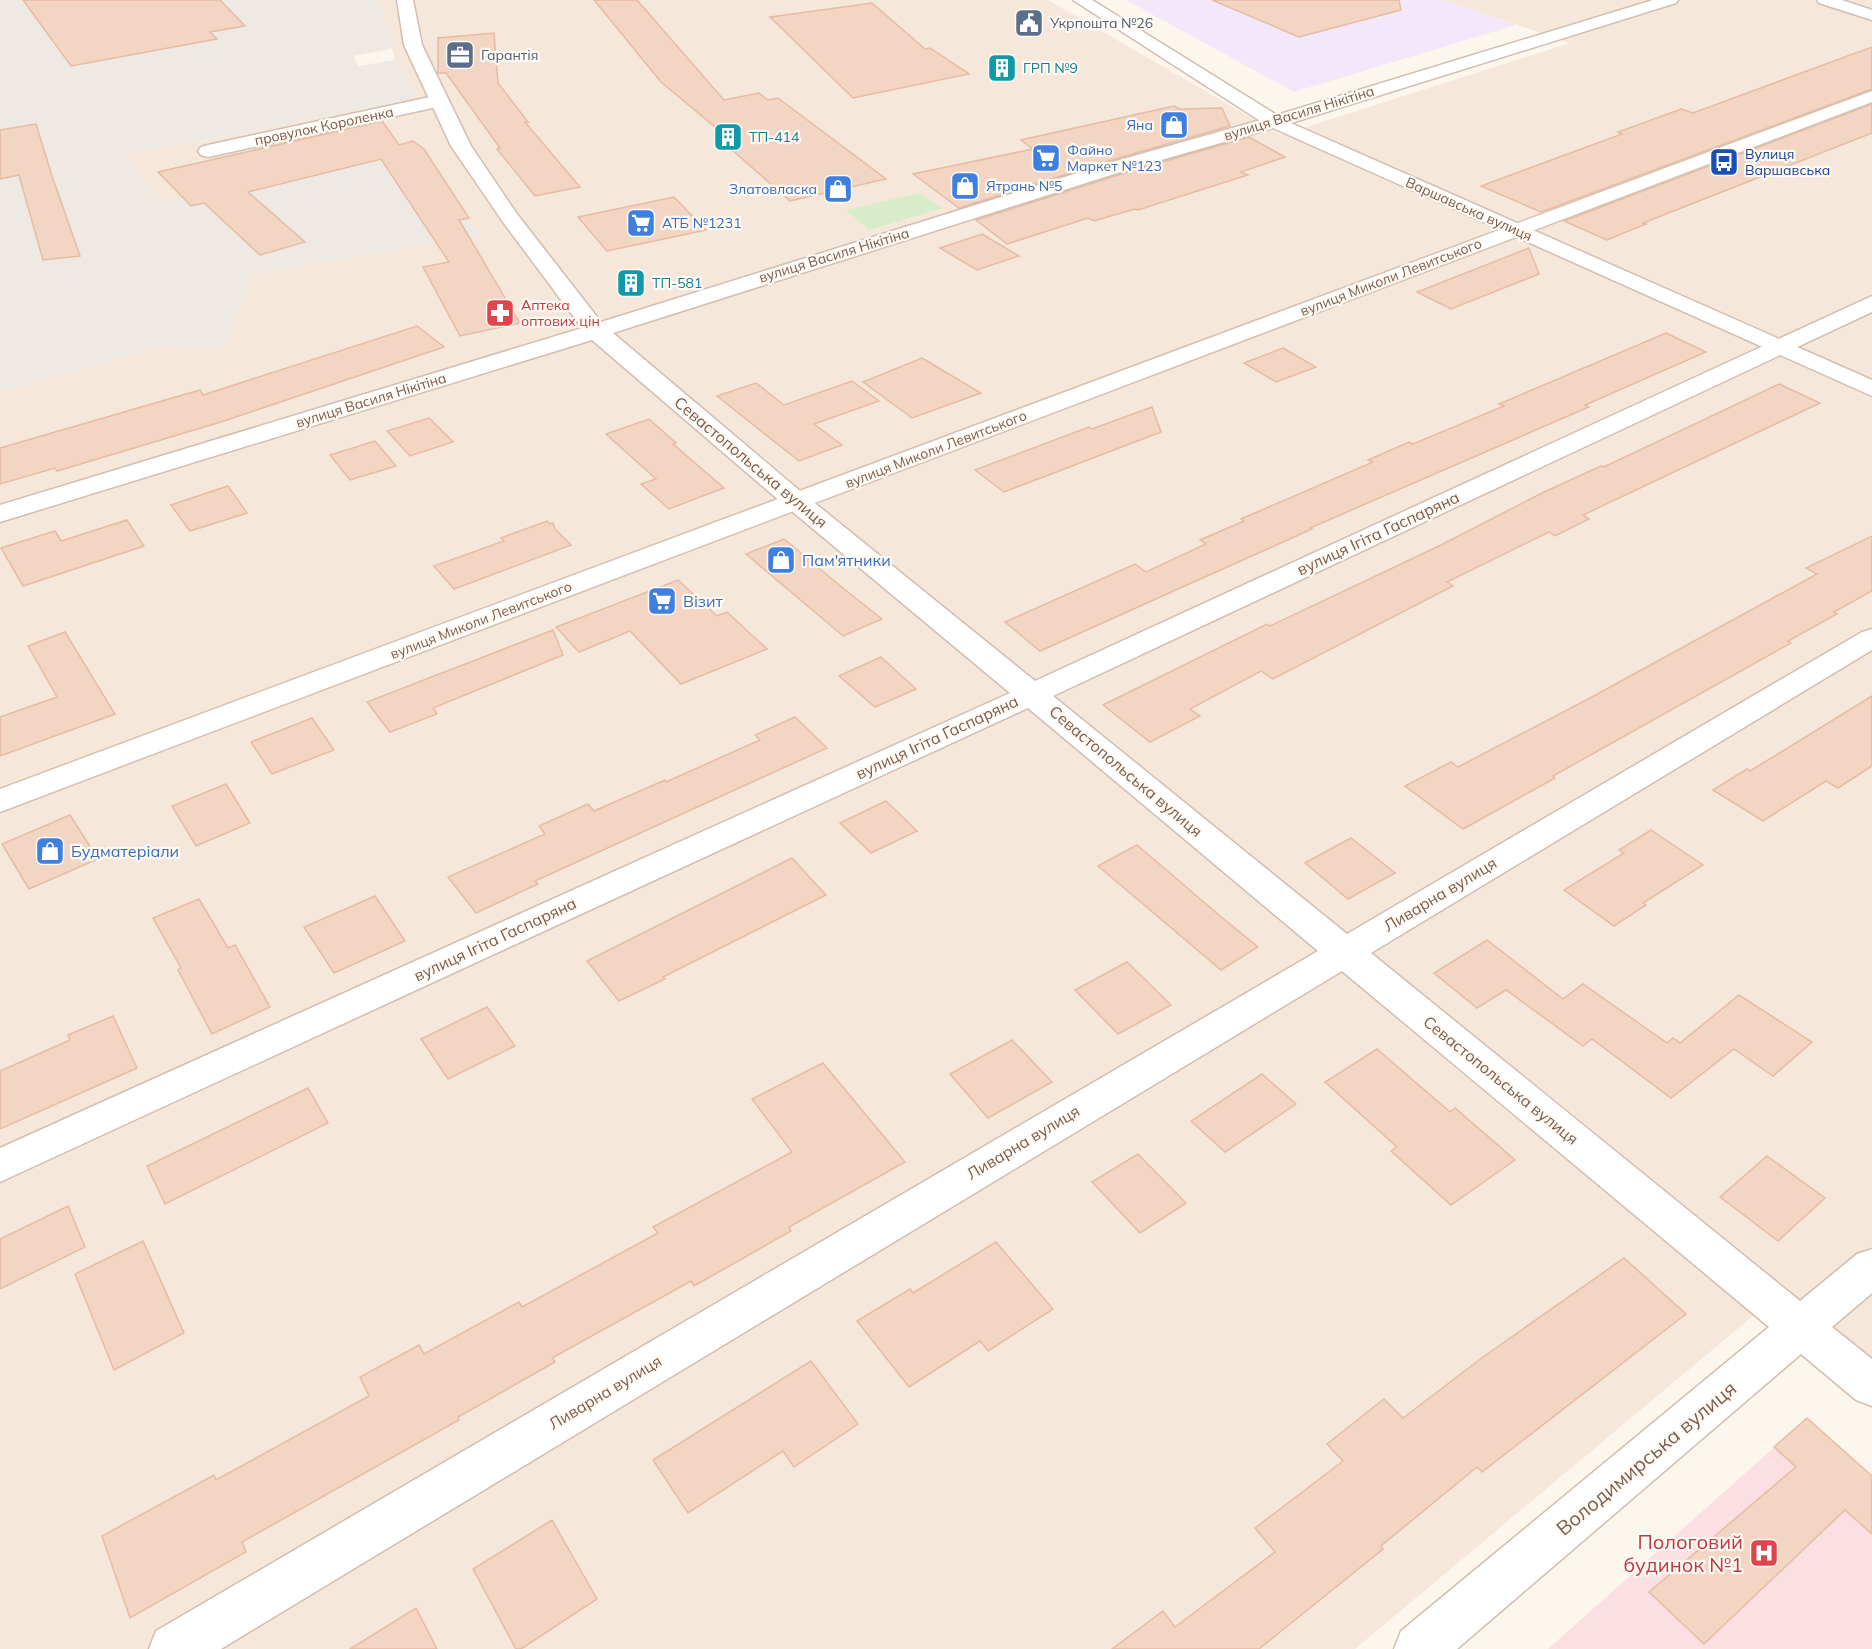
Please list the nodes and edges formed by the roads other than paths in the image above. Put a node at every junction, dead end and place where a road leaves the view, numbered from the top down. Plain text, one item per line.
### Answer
1 (405, 0) edge
2 (1081, 0) edge
3 (1670, 0) edge
4 (1825, 0) edge
5 (1872, 15) edge
6 (1872, 96) edge
7 (439, 101) junction
8 (1275, 122) junction
9 (208, 151) dead end
10 (1516, 230) junction
11 (1872, 303) edge
12 (595, 330) junction
13 (1778, 347) junction
14 (1872, 389) edge
15 (797, 502) junction
16 (0, 514) edge
17 (1872, 638) edge
18 (1033, 694) junction
19 (0, 801) edge
20 (1343, 951) junction
21 (0, 1166) edge
22 (1872, 1267) edge
23 (1802, 1327) junction
24 (1872, 1386) edge
25 (174, 1649) edge
26 (1419, 1649) edge

1 - 7 street, Севастопольська вулиця
2 - 8 street, Варшавська вулиця
3 - 8 street, вулиця Василя Нікітіна
4 - 5 street
6 - 10 street, вулиця Миколи Левитського
7 - 9 street, провулок Короленка
7 - 12 street, Севастопольська вулиця
8 - 10 street, Варшавська вулиця
8 - 12 street, вулиця Василя Нікітіна
10 - 13 street, Варшавська вулиця
10 - 15 street, вулиця Миколи Левитського
11 - 13 street, вулиця Ігіта Гаспаряна
12 - 15 street, Севастопольська вулиця
12 - 16 street, вулиця Василя Нікітіна
13 - 14 street, Варшавська вулиця
13 - 18 street, вулиця Ігіта Гаспаряна
15 - 18 street, Севастопольська вулиця
15 - 19 street, вулиця Миколи Левитського
17 - 20 street, Ливарна вулиця
18 - 20 street, Севастопольська вулиця
18 - 21 street, вулиця Ігіта Гаспаряна
20 - 23 street, Севастопольська вулиця
20 - 25 street, Ливарна вулиця
22 - 23 street, Володимирська вулиця
23 - 24 street, Севастопольська вулиця
23 - 26 street, Володимирська вулиця

